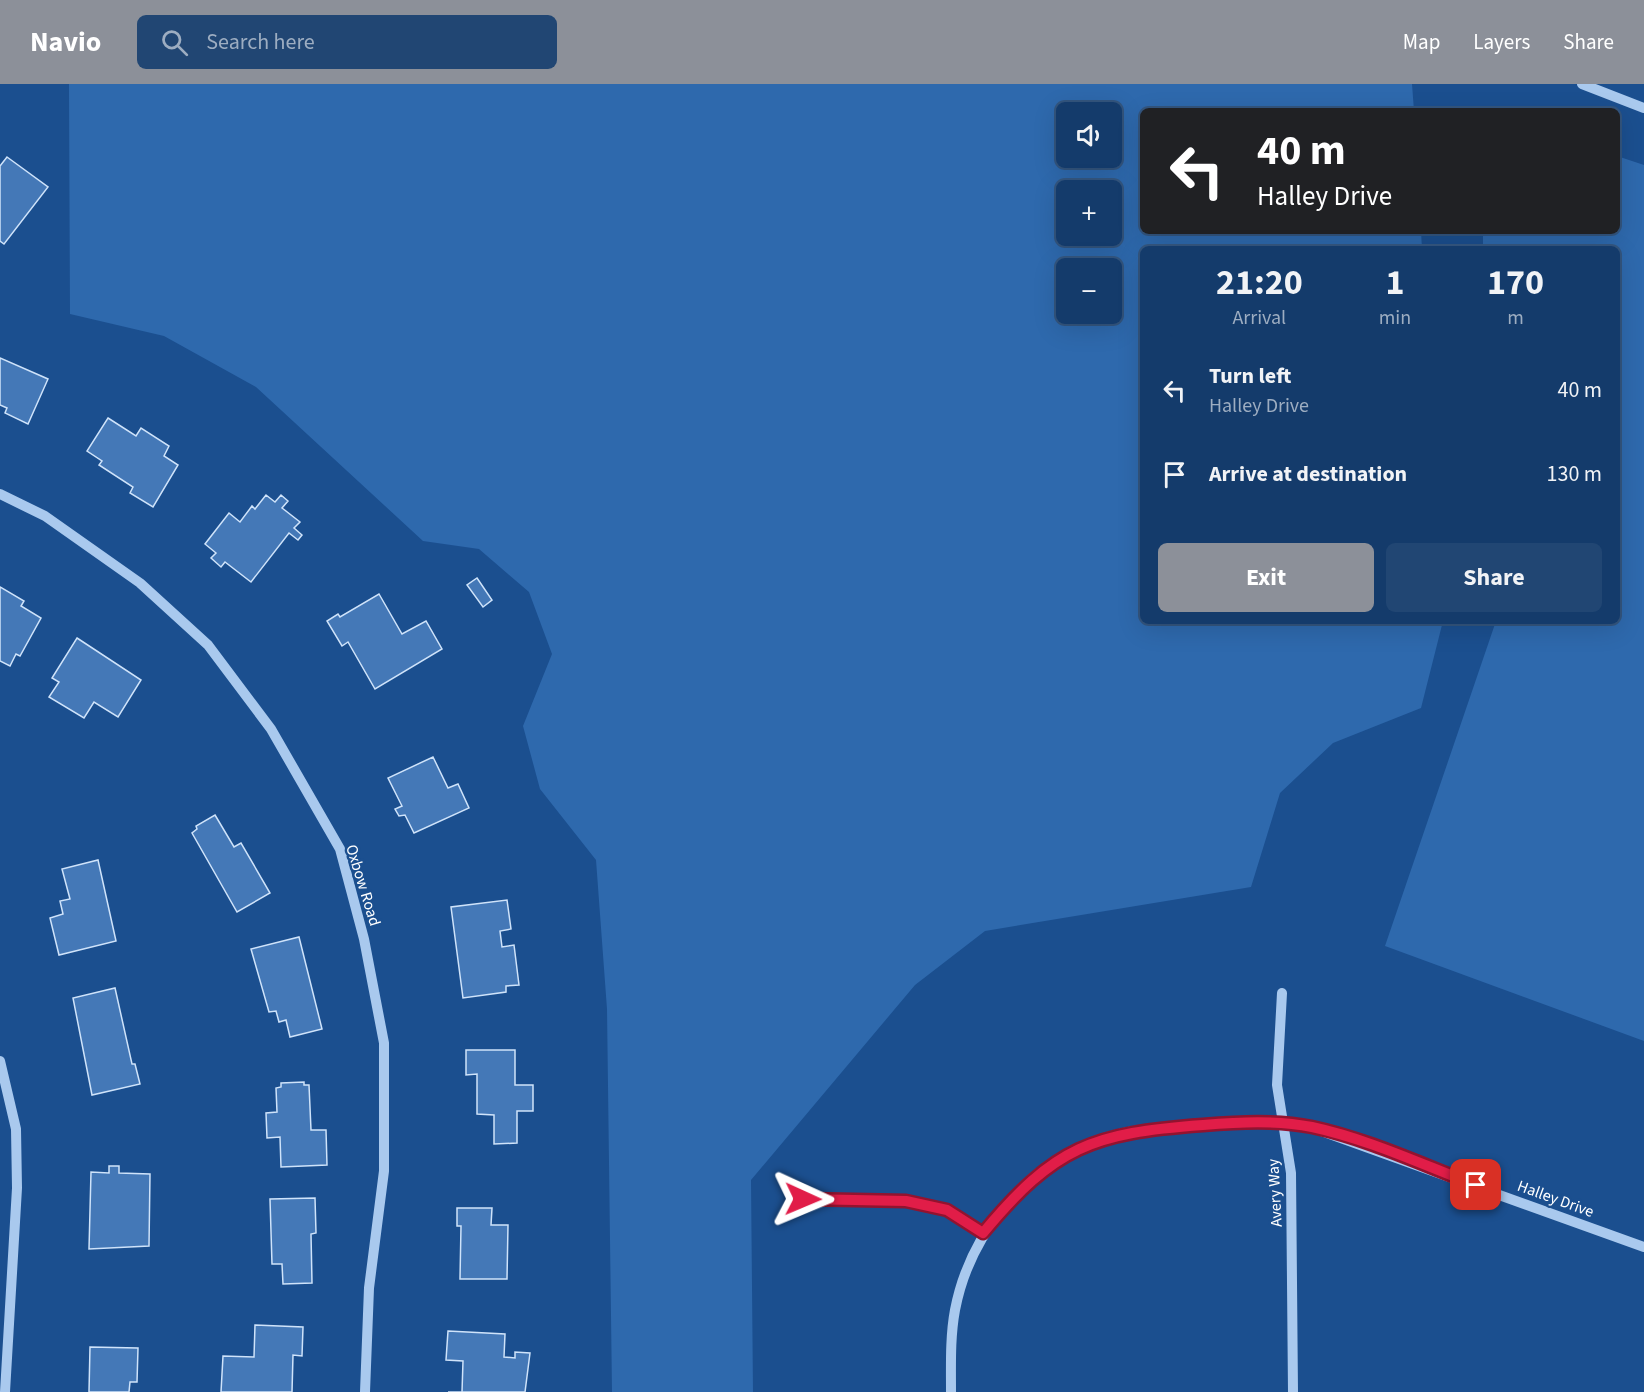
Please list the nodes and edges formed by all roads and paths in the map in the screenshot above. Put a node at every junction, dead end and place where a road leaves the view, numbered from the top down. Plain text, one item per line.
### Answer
1 (1582, 84) edge
2 (1644, 108) edge
3 (0, 494) edge
4 (1282, 993) dead end
5 (0, 1061) edge
6 (1282, 1123) junction
7 (803, 1199) dead end
8 (983, 1233) junction
9 (1644, 1247) edge
10 (5, 1392) edge
11 (364, 1392) edge
12 (951, 1392) edge
13 (1293, 1392) edge

1 - 2 street
3 - 11 street, Oxbow Road
4 - 6 street, Avery Way
5 - 10 street
6 - 8 street, Halley Drive
6 - 9 street, Halley Drive
6 - 13 street, Avery Way
7 - 8 street
8 - 12 street, Halley Drive

